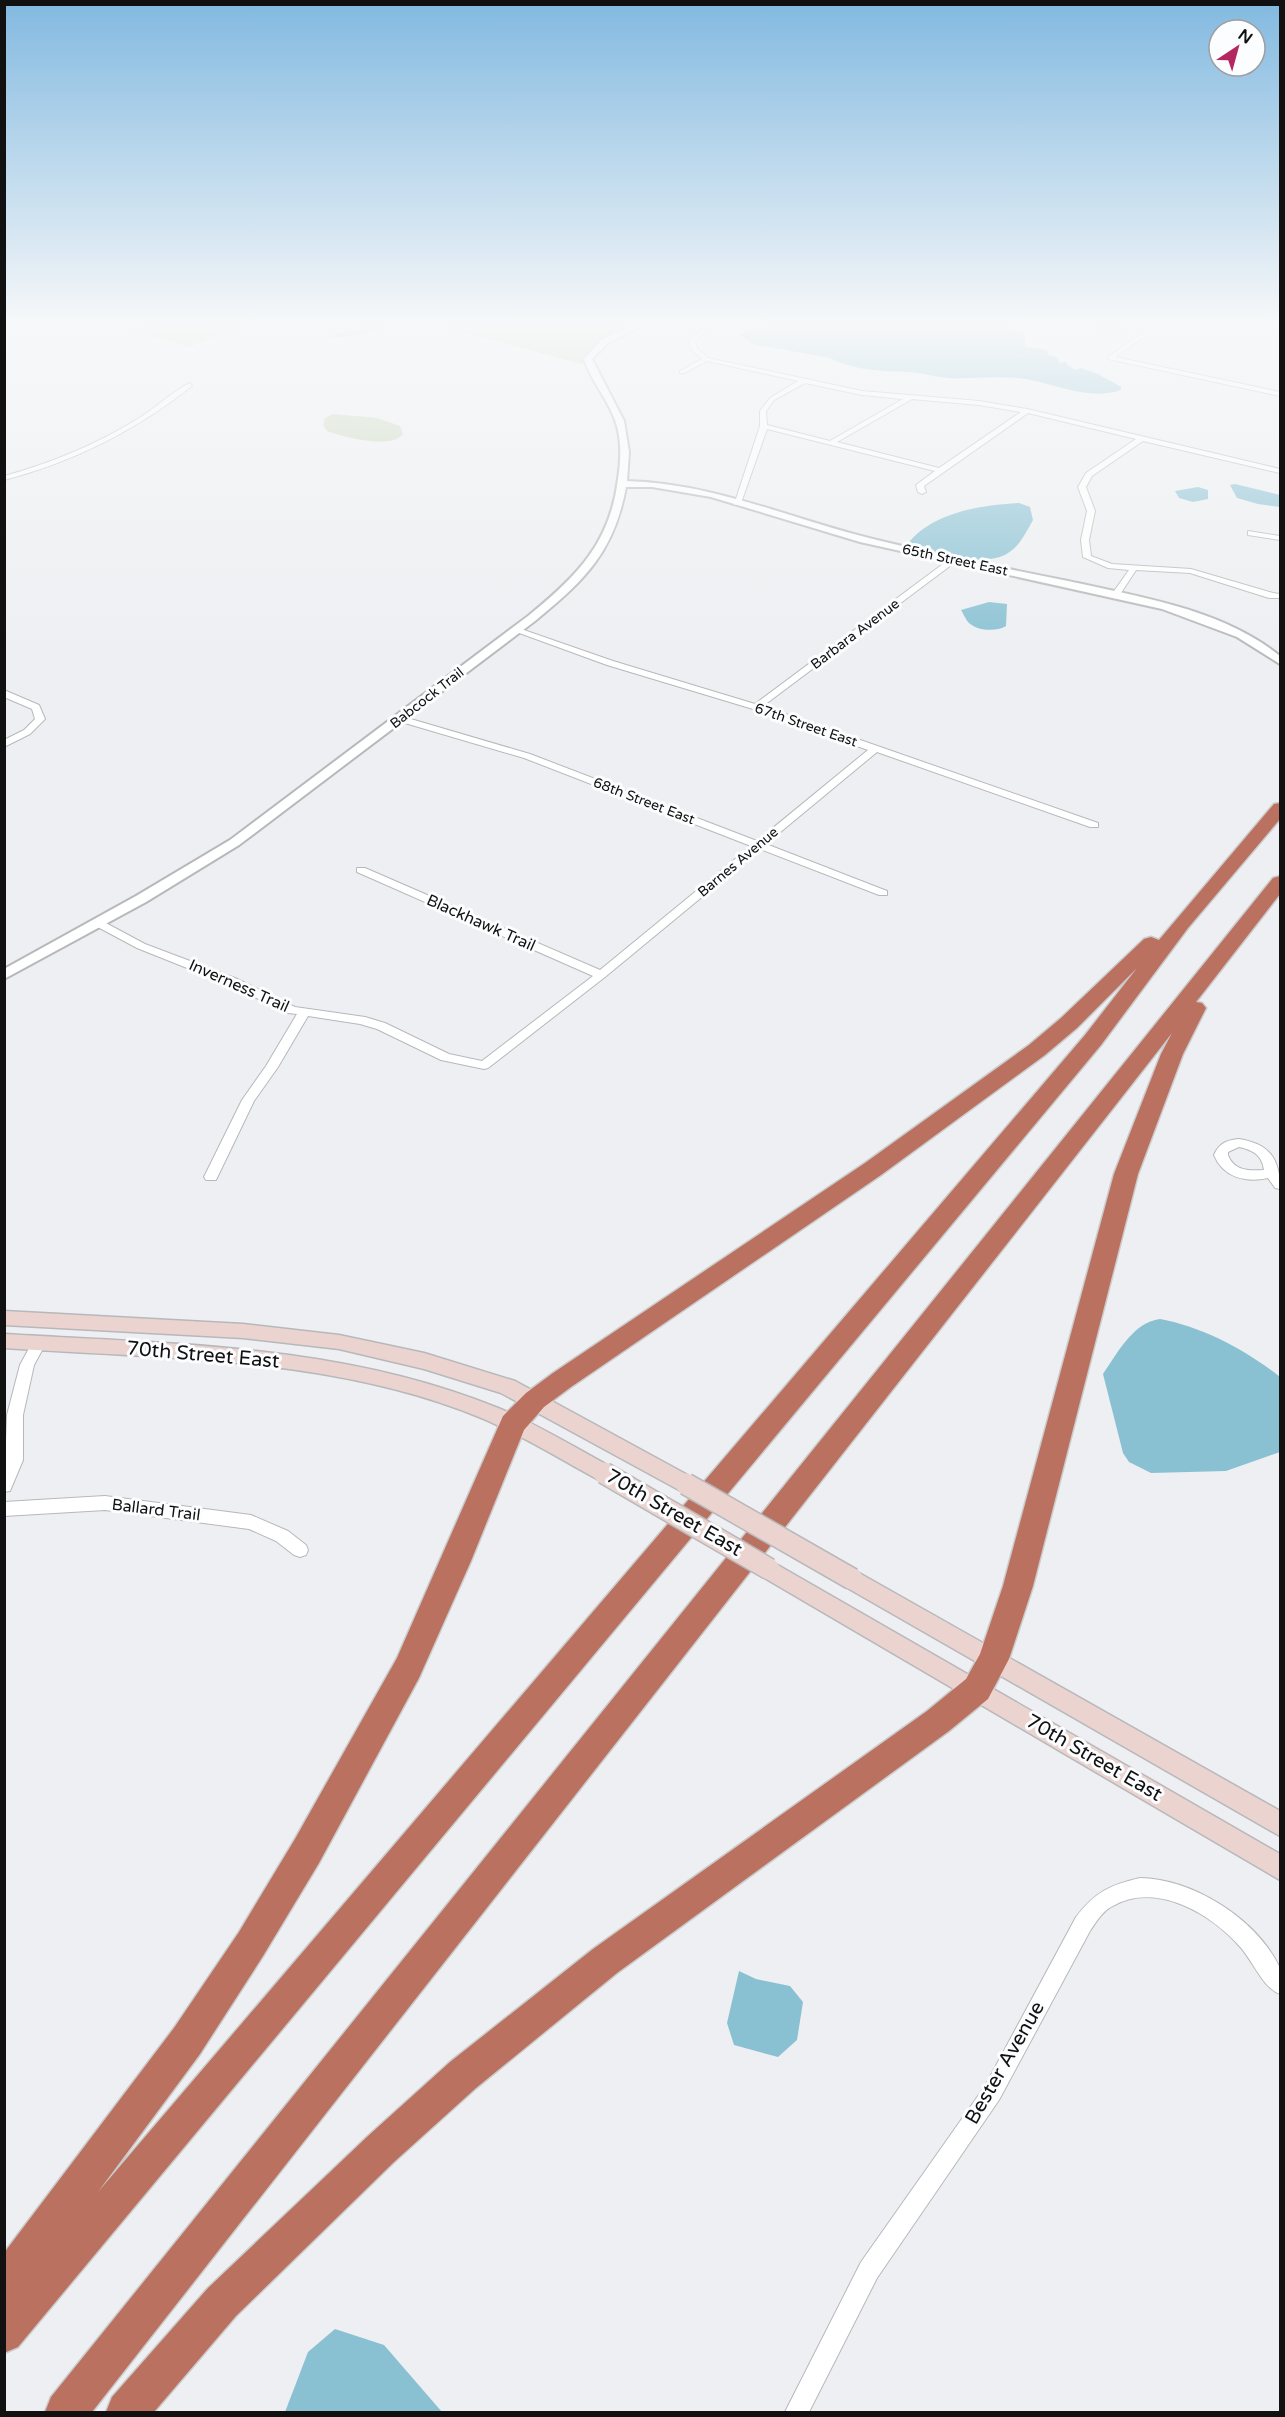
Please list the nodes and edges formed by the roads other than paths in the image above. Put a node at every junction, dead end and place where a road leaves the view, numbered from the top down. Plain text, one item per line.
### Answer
1 (116, 434) edge
2 (624, 434) edge
3 (761, 434) edge
4 (795, 434) edge
5 (847, 434) edge
6 (993, 434) edge
7 (1124, 434) edge
8 (1142, 438) junction
9 (831, 443) junction
10 (938, 470) junction
11 (1281, 471) edge
12 (4, 478) edge
13 (622, 484) junction
14 (922, 492) dead end
15 (737, 502) junction
16 (1251, 533) dead end
17 (1281, 538) edge
18 (954, 560) junction
19 (1133, 569) junction
20 (1116, 594) junction
21 (1281, 596) edge
22 (515, 630) junction
23 (1281, 661) edge
24 (4, 693) edge
25 (756, 707) junction
26 (401, 719) junction
27 (4, 744) edge
28 (875, 749) junction
29 (1281, 808) edge
30 (1094, 825) dead end
31 (758, 845) junction
32 (361, 870) dead end
33 (1281, 882) edge
34 (883, 892) dead end
35 (98, 923) junction
36 (1181, 924) junction
37 (1215, 967) junction
38 (4, 975) edge
39 (601, 975) junction
40 (304, 1013) junction
41 (1271, 1173) dead end
42 (211, 1177) dead end
43 (1281, 1185) edge
44 (4, 1318) edge
45 (4, 1341) edge
46 (39, 1342) junction
47 (535, 1400) junction
48 (513, 1424) junction
49 (4, 1486) edge
50 (4, 1509) edge
51 (300, 1550) dead end
52 (985, 1674) junction
53 (1281, 1824) edge
54 (1281, 1868) edge
55 (1281, 1984) edge
56 (4, 2286) edge
57 (4, 2333) edge
58 (66, 2412) edge
59 (127, 2412) edge
60 (797, 2412) edge

1 - 12 street
2 - 13 street, Babcock Trail
3 - 15 street
4 - 9 street
5 - 9 street
6 - 10 street
7 - 8 street
8 - 11 street
8 - 19 street
9 - 10 street
10 - 14 street
13 - 15 street, 65th Street East
13 - 22 street, Babcock Trail
15 - 18 street, 65th Street East
16 - 17 street
18 - 20 street, 65th Street East
18 - 25 street, Barbara Avenue
19 - 20 street
19 - 21 street
20 - 23 street, 65th Street East
22 - 25 street, 67th Street East
22 - 26 street, Babcock Trail
24 - 27 street
25 - 28 street, 67th Street East
26 - 31 street, 68th Street East
26 - 35 street, Babcock Trail
28 - 30 street, 67th Street East
28 - 31 street, Barnes Avenue
29 - 36 highway
31 - 34 street, 68th Street East
31 - 39 street, Barnes Avenue
32 - 39 street, Blackhawk Trail
33 - 37 highway
35 - 38 street, Babcock Trail
35 - 40 street, Inverness Trail
36 - 47 highway
36 - 57 highway
37 - 52 highway
37 - 58 highway
39 - 40 street, Inverness Trail
40 - 42 street
41 - 43 street
44 - 47 main road, 70th Street East
45 - 46 main road, 70th Street East
46 - 48 main road, 70th Street East
46 - 49 street
47 - 48 highway
47 - 52 main road, 70th Street East, bridge
48 - 52 main road, 70th Street East, bridge
48 - 56 highway
50 - 51 street, Ballard Trail
52 - 53 main road, 70th Street East
52 - 54 main road, 70th Street East
52 - 59 highway
55 - 60 street, Bester Avenue

